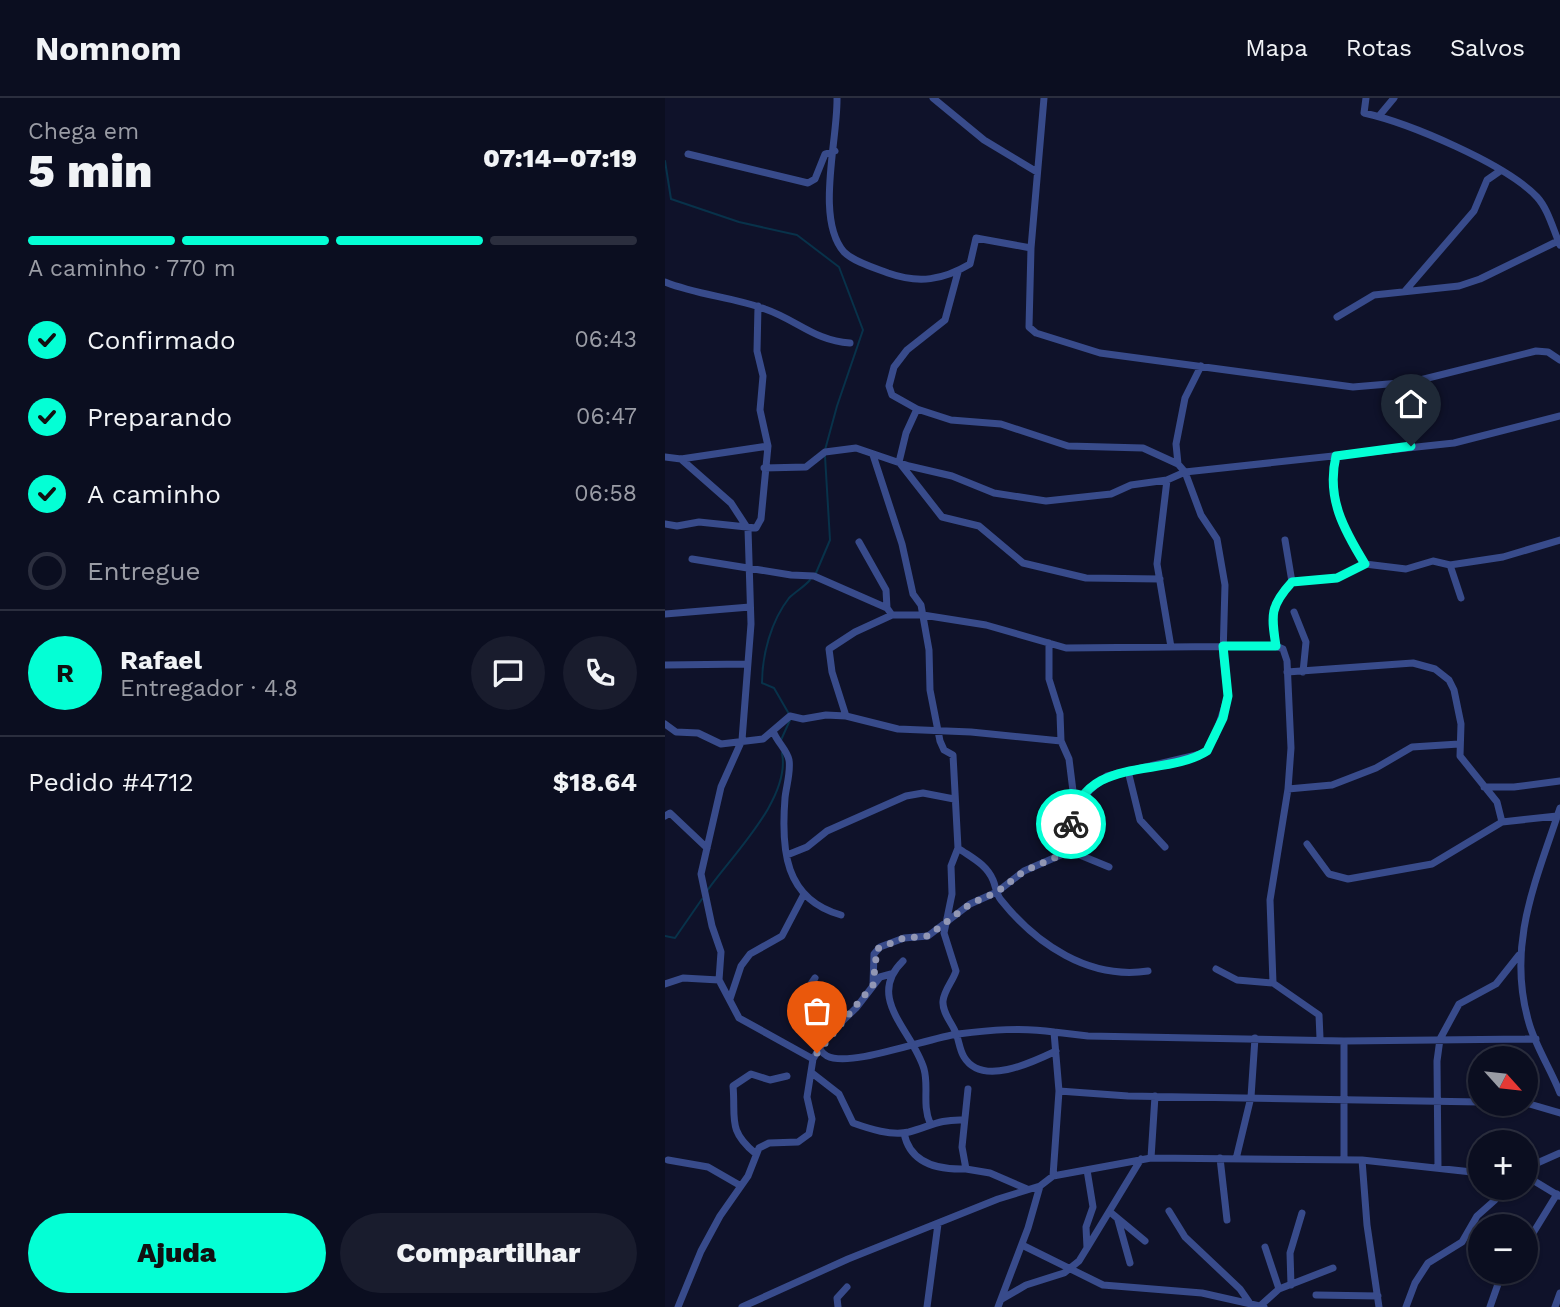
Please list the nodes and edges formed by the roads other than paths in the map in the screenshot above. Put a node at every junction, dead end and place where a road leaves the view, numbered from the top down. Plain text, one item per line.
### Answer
1 (837, 98) edge
2 (933, 98) edge
3 (1044, 98) edge
4 (1366, 98) edge
5 (1394, 98) edge
6 (1379, 116) junction
7 (835, 151) junction
8 (688, 153) dead end
9 (1500, 171) junction
10 (1037, 173) junction
11 (1559, 243) edge
12 (1031, 248) junction
13 (958, 272) junction
14 (665, 282) edge
15 (1405, 291) junction
16 (758, 306) junction
17 (1337, 317) dead end
18 (850, 343) dead end
19 (1560, 360) edge
20 (1201, 366) junction
21 (917, 409) junction
22 (1560, 416) edge
23 (768, 446) junction
24 (873, 455) junction
25 (1336, 456) junction
26 (665, 457) edge
27 (681, 459) junction
28 (899, 462) junction
29 (1178, 464) junction
30 (764, 468) junction
31 (1185, 471) junction
32 (1167, 480) junction
33 (665, 524) edge
34 (748, 529) junction
35 (1285, 540) dead end
36 (1560, 540) edge
37 (859, 542) dead end
38 (692, 559) dead end
39 (1365, 564) junction
40 (1450, 565) junction
41 (748, 568) junction
42 (1160, 579) junction
43 (1292, 582) junction
44 (1461, 598) dead end
45 (750, 607) junction
46 (889, 612) junction
47 (1294, 612) dead end
48 (665, 614) edge
49 (923, 615) junction
50 (1049, 643) junction
51 (1223, 646) junction
52 (1276, 646) junction
53 (1171, 647) junction
54 (747, 664) junction
55 (665, 665) edge
56 (1287, 672) junction
57 (1303, 672) junction
58 (846, 716) junction
59 (665, 724) edge
60 (773, 732) junction
61 (939, 733) junction
62 (742, 740) junction
63 (1061, 741) junction
64 (1459, 744) junction
65 (1128, 771) junction
66 (1560, 781) edge
67 (1484, 787) junction
68 (1288, 789) junction
69 (954, 799) junction
70 (665, 802) edge
71 (1560, 808) edge
72 (1074, 811) junction
73 (668, 814) edge
74 (1557, 816) junction
75 (1502, 822) junction
76 (1307, 844) dead end
77 (1165, 846) dead end
78 (708, 848) junction
79 (958, 848) junction
80 (1070, 851) junction
81 (787, 855) junction
82 (1109, 867) dead end
83 (997, 892) junction
84 (804, 894) junction
85 (841, 915) dead end
86 (947, 923) junction
87 (1519, 955) junction
88 (903, 961) dead end
89 (1216, 969) dead end
90 (1149, 971) dead end
91 (891, 974) junction
92 (815, 978) dead end
93 (719, 980) junction
94 (1273, 983) junction
95 (665, 984) edge
96 (873, 985) junction
97 (730, 1000) junction
98 (1054, 1032) junction
99 (957, 1034) junction
100 (1255, 1038) junction
101 (1320, 1038) junction
102 (1440, 1038) junction
103 (1536, 1039) junction
104 (1344, 1041) junction
105 (911, 1043) junction
106 (819, 1048) junction
107 (1056, 1051) junction
108 (813, 1059) junction
109 (812, 1073) junction
110 (787, 1076) dead end
111 (968, 1089) dead end
112 (1059, 1091) junction
113 (1560, 1093) edge
114 (1155, 1096) junction
115 (1251, 1097) junction
116 (1344, 1098) junction
117 (1437, 1101) junction
118 (1468, 1101) edge
119 (1538, 1107) edge
120 (1560, 1114) edge
121 (964, 1120) junction
122 (930, 1123) junction
123 (904, 1133) junction
124 (755, 1153) junction
125 (1560, 1153) edge
126 (1151, 1158) junction
127 (1220, 1158) junction
128 (1141, 1159) junction
129 (1236, 1159) junction
130 (667, 1160) dead end
131 (1344, 1160) junction
132 (1362, 1160) junction
133 (1538, 1163) edge
134 (1438, 1168) junction
135 (966, 1169) junction
136 (1087, 1170) junction
137 (1468, 1171) edge
138 (1053, 1176) junction
139 (1538, 1183) edge
140 (741, 1186) junction
141 (1040, 1186) junction
142 (1028, 1189) junction
143 (1558, 1195) edge
144 (1495, 1200) edge
145 (1169, 1211) dead end
146 (1110, 1212) junction
147 (1302, 1213) dead end
148 (1118, 1219) junction
149 (1227, 1220) dead end
150 (938, 1224) junction
151 (1538, 1226) edge
152 (1145, 1241) dead end
153 (1022, 1245) junction
154 (1265, 1247) dead end
155 (1087, 1248) junction
156 (1130, 1263) dead end
157 (1073, 1268) junction
158 (1333, 1268) dead end
159 (1498, 1284) dead end
160 (1291, 1285) junction
161 (847, 1287) dead end
162 (1279, 1289) junction
163 (1560, 1293) edge
164 (1316, 1295) dead end
165 (1378, 1296) junction
166 (1002, 1298) junction
167 (1248, 1302) junction
168 (1263, 1306) edge
169 (678, 1307) edge
170 (742, 1307) edge
171 (838, 1307) edge
172 (927, 1307) edge
173 (998, 1307) edge
174 (1379, 1307) edge
175 (1406, 1307) edge
176 (1490, 1307) edge
177 (1555, 1307) edge

1 - 7 street
2 - 10 street
3 - 10 street
4 - 6 street
5 - 6 street
6 - 9 street
7 - 8 street
7 - 13 street
9 - 11 street
9 - 15 street
10 - 12 street
11 - 15 street
12 - 13 street
12 - 20 street
13 - 21 street
14 - 16 street
15 - 17 street
16 - 18 street
16 - 23 street
19 - 20 street
20 - 29 street
21 - 28 street
21 - 29 street
22 - 25 street
23 - 27 street
23 - 30 street
24 - 28 street
24 - 30 street
24 - 49 street
25 - 31 street
25 - 39 street
26 - 27 street
27 - 34 street
28 - 32 street
28 - 42 street
29 - 31 street
30 - 34 street
31 - 32 street
31 - 51 street
32 - 42 street
33 - 34 street
34 - 41 street
35 - 43 street
36 - 40 street
37 - 46 street
38 - 41 street
39 - 40 street
39 - 43 street
40 - 44 street
41 - 45 street
41 - 46 street
42 - 53 street
43 - 52 street
45 - 48 street
45 - 54 street
46 - 49 street
46 - 58 street
47 - 57 street
49 - 50 street
49 - 61 street
50 - 53 street
50 - 63 street
51 - 52 street
51 - 53 street
51 - 65 street
52 - 56 street
54 - 55 street
54 - 62 street
56 - 57 street
56 - 68 street
57 - 64 street
58 - 60 street
58 - 61 street
59 - 62 street
60 - 62 street
60 - 81 street
61 - 63 street
61 - 69 street
62 - 78 street
63 - 72 street
64 - 67 street
64 - 68 street
65 - 72 street
65 - 77 street
66 - 67 street
67 - 75 street
68 - 94 street
69 - 79 street
69 - 81 street
70 - 73 street
71 - 74 street
72 - 80 street
73 - 78 street
74 - 75 street
74 - 87 street
75 - 76 street
78 - 93 street
79 - 83 street
79 - 86 street
80 - 82 street
80 - 83 street
81 - 84 street
83 - 86 street
83 - 90 street
84 - 85 street
84 - 97 street
86 - 96 street
86 - 99 street
87 - 102 street
87 - 103 street
88 - 91 street
89 - 94 street
91 - 96 street
91 - 105 street
92 - 106 street
93 - 95 street
93 - 97 street
94 - 101 street
96 - 106 street
97 - 108 street
98 - 99 street
98 - 100 street
98 - 107 street
99 - 105 street
99 - 107 street
100 - 101 street
100 - 115 street
101 - 104 street
102 - 103 street
102 - 104 street
102 - 117 street
103 - 113 street
104 - 116 street
105 - 106 street
105 - 122 street
106 - 108 street
107 - 112 street
108 - 109 street
109 - 123 street
109 - 124 street
110 - 124 street
111 - 121 street
112 - 114 street
112 - 138 street
114 - 115 street
114 - 126 street
115 - 116 street
115 - 129 street
116 - 117 street
116 - 131 street
117 - 118 street
117 - 134 street
119 - 120 street
121 - 122 street
121 - 135 street
122 - 123 street
123 - 135 street
124 - 140 street
125 - 133 street
126 - 127 street
126 - 128 street
127 - 129 street
127 - 149 street
128 - 136 street
128 - 146 street
129 - 131 street
130 - 140 street
131 - 132 street
132 - 134 street
132 - 165 street
134 - 137 street
135 - 142 street
136 - 138 street
136 - 155 street
138 - 141 street
139 - 143 street
140 - 169 street
141 - 142 street
141 - 153 street
142 - 150 street
143 - 151 street
144 - 175 street
145 - 167 street
146 - 148 street
146 - 155 street
147 - 160 street
148 - 152 street
148 - 156 street
150 - 170 street
150 - 172 street
153 - 157 street
153 - 166 street
154 - 162 street
155 - 157 street
157 - 166 street
157 - 167 street
158 - 160 street
159 - 176 street
160 - 162 street
161 - 171 street
162 - 168 street
163 - 177 street
164 - 165 street
165 - 174 street
166 - 173 street
167 - 168 street

